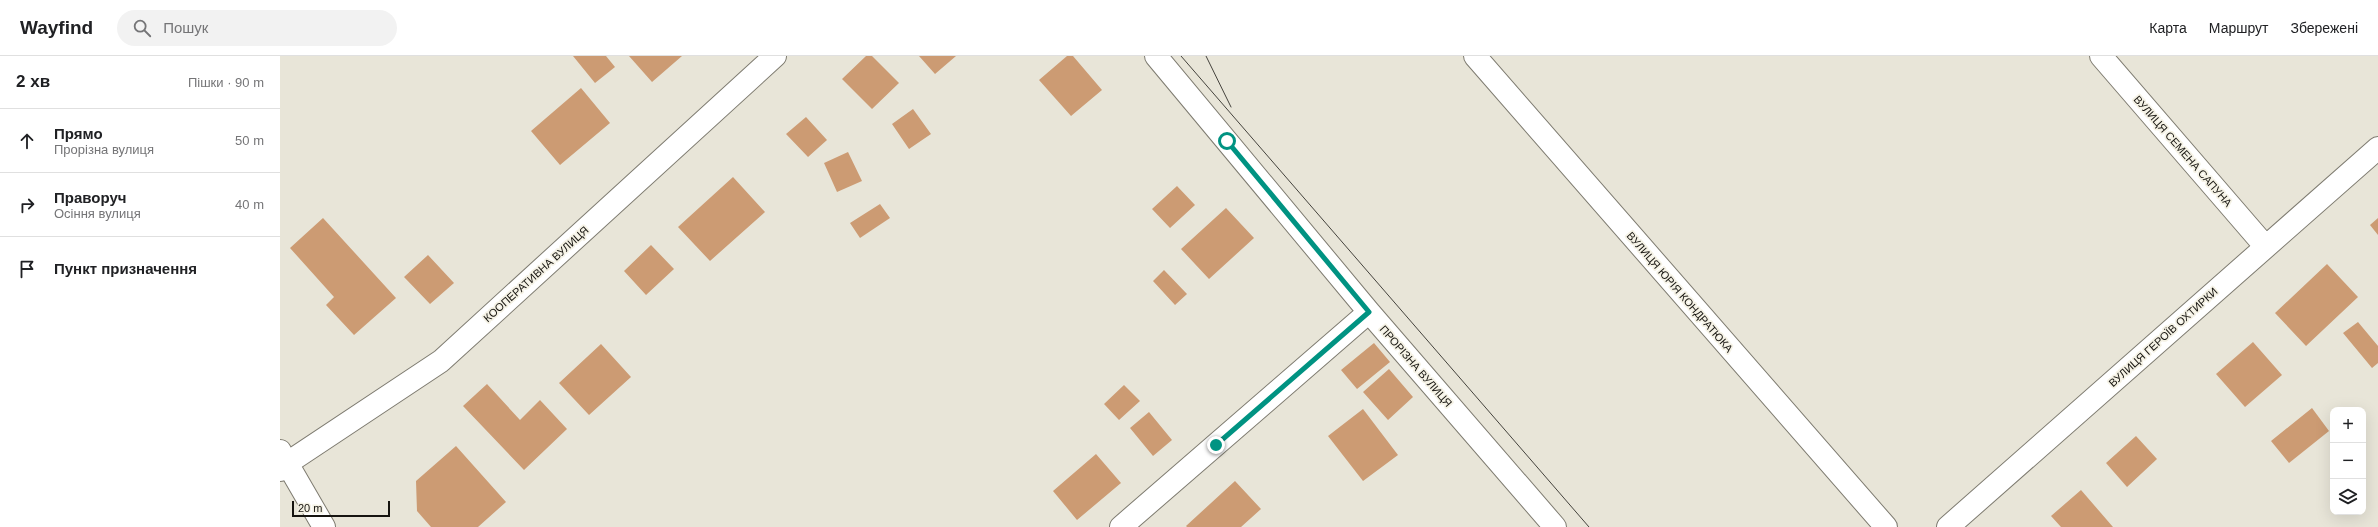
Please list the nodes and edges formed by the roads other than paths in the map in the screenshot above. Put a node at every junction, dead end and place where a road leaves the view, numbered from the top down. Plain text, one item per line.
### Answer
1 (775, 56) edge
2 (1156, 56) edge
3 (1474, 56) edge
4 (2101, 56) edge
5 (2378, 148) edge
6 (2264, 246) junction
7 (1369, 312) junction
8 (281, 462) edge
9 (324, 527) edge
10 (1121, 527) edge
11 (1555, 527) edge
12 (1886, 527) edge
13 (1948, 527) edge

1 - 8 street, КООПЕРАТИВНА ВУЛИЦЯ
2 - 7 street, ПРОРІЗНА ВУЛИЦЯ
3 - 12 street, ВУЛИЦЯ ЮРІЯ КОНДРАТЮКА
4 - 6 street, ВУЛИЦЯ СЕМЕНА САПУНА
5 - 6 street, ВУЛИЦЯ ГЕРОЇВ ОХТИРКИ
6 - 13 street, ВУЛИЦЯ ГЕРОЇВ ОХТИРКИ
7 - 10 street
7 - 11 street, ПРОРІЗНА ВУЛИЦЯ
8 - 9 street

